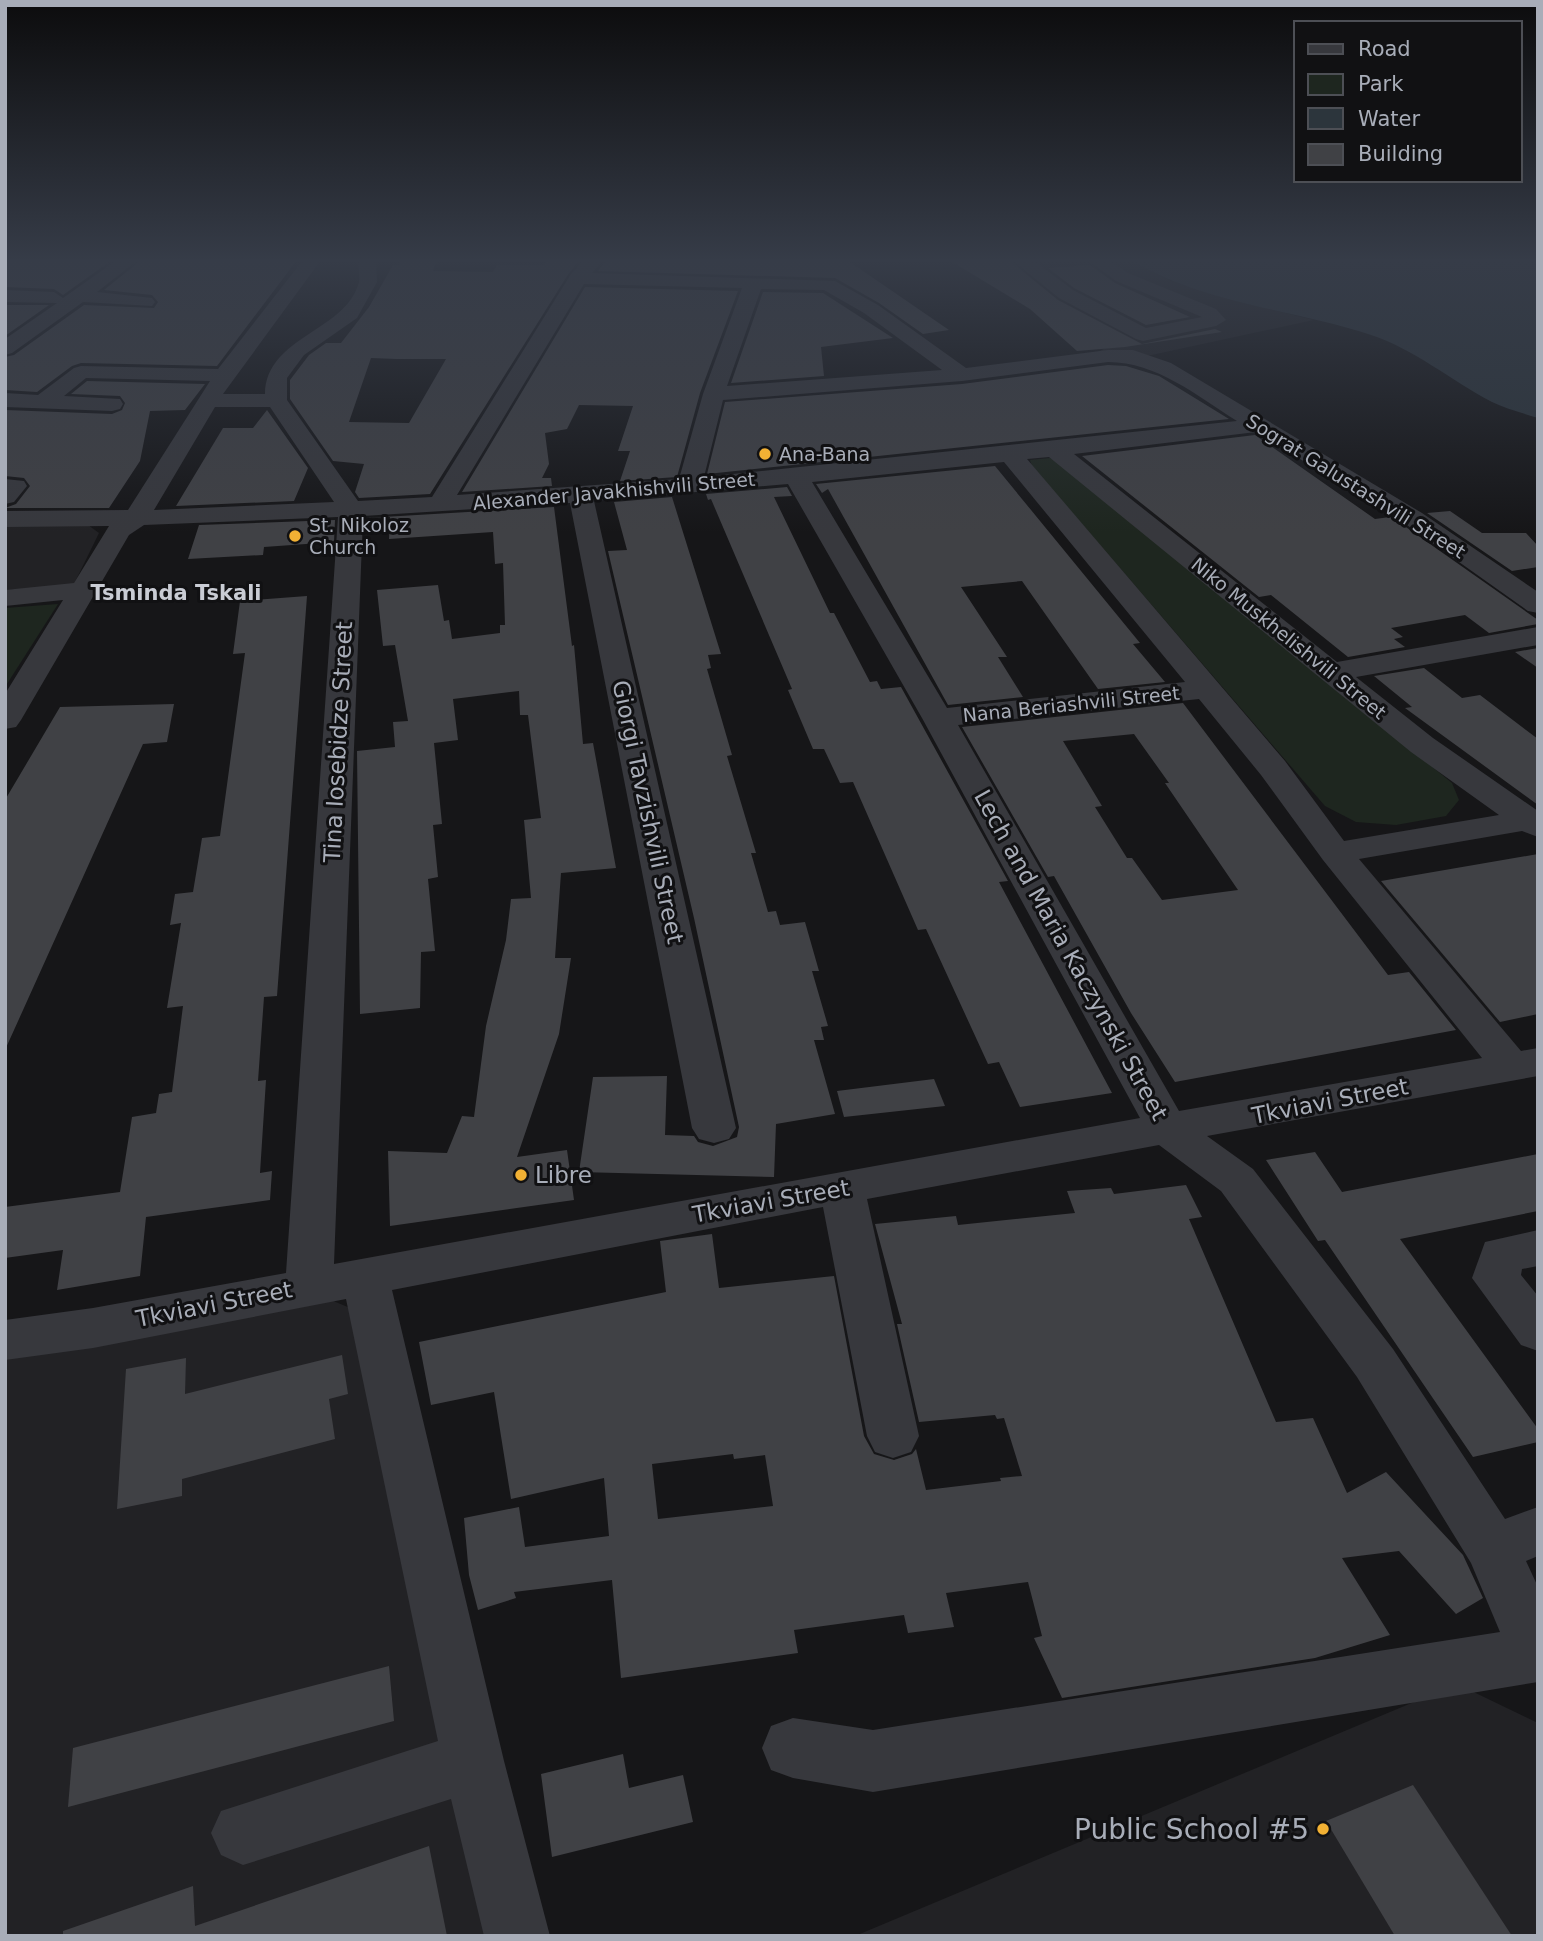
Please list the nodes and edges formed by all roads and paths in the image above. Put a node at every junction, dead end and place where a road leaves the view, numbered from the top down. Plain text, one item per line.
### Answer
1 (242, 351) edge
2 (298, 351) edge
3 (534, 351) edge
4 (730, 351) edge
5 (928, 351) edge
6 (1140, 351) edge
7 (1133, 356) junction
8 (223, 375) junction
9 (962, 375) junction
10 (715, 394) junction
11 (5, 400) edge
12 (276, 400) junction
13 (44, 401) junction
14 (208, 401) junction
15 (112, 404) dead end
16 (1261, 425) junction
17 (1055, 450) junction
18 (1011, 455) junction
19 (796, 476) junction
20 (5, 486) edge
21 (689, 486) junction
22 (581, 496) junction
23 (5, 497) edge
24 (439, 505) junction
25 (351, 509) junction
26 (5, 519) edge
27 (135, 520) junction
28 (83, 590) junction
29 (5, 598) edge
30 (1538, 605) edge
31 (1538, 635) edge
32 (1332, 672) junction
33 (1205, 689) junction
34 (938, 718) junction
35 (5, 720) edge
36 (1533, 823) edge
37 (1335, 852) junction
38 (1525, 1065) edge
39 (714, 1128) dead end
40 (1169, 1131) junction
41 (842, 1187) junction
42 (1538, 1248) edge
43 (365, 1275) junction
44 (309, 1285) junction
45 (1538, 1331) edge
46 (5, 1340) edge
47 (893, 1436) dead end
48 (1515, 1540) edge
49 (1538, 1653) edge
50 (793, 1748) dead end
51 (473, 1761) junction
52 (243, 1833) dead end
53 (517, 1936) edge

1 - 8 street
2 - 12 street
3 - 24 street
4 - 10 street
5 - 9 street
6 - 7 street
7 - 9 street
7 - 16 street, Sograt Galustashvili Street
8 - 13 street
8 - 14 street
9 - 10 street
10 - 21 street
11 - 13 street
12 - 14 street
12 - 25 street
13 - 15 street
14 - 27 street
16 - 17 street, Alexander Javakhishvili Street
16 - 30 street, Sograt Galustashvili Street
17 - 18 street, Alexander Javakhishvili Street
17 - 32 street, Niko Muskhelishvili Street
18 - 19 street, Alexander Javakhishvili Street
18 - 33 street
19 - 21 street, Alexander Javakhishvili Street
19 - 34 street, Lech and Maria Kaczynski Street
20 - 23 street
21 - 22 street, Alexander Javakhishvili Street
22 - 24 street, Alexander Javakhishvili Street
22 - 39 street, Giorgi Tavzishvili Street
24 - 25 street, Alexander Javakhishvili Street
25 - 27 street, Alexander Javakhishvili Street
25 - 44 street, Tina Iosebidze Street
26 - 27 street, Alexander Javakhishvili Street
27 - 28 street
28 - 29 street
28 - 35 street
31 - 32 street
32 - 36 street, Niko Muskhelishvili Street
33 - 34 street, Nana Beriashvili Street
33 - 37 street
34 - 40 street, Lech and Maria Kaczynski Street
36 - 37 street, Niko Muskhelishvili Street
37 - 38 street
38 - 40 street, Tkviavi Street
40 - 41 street, Tkviavi Street
40 - 48 street, Lech and Maria Kaczynski Street
41 - 43 street, Tkviavi Street
41 - 47 street
42 - 45 street
43 - 44 street, Tkviavi Street
43 - 51 street
44 - 46 street, Tkviavi Street
48 - 49 street, Lech and Maria Kaczynski Street
49 - 50 street
51 - 52 street
51 - 53 street

